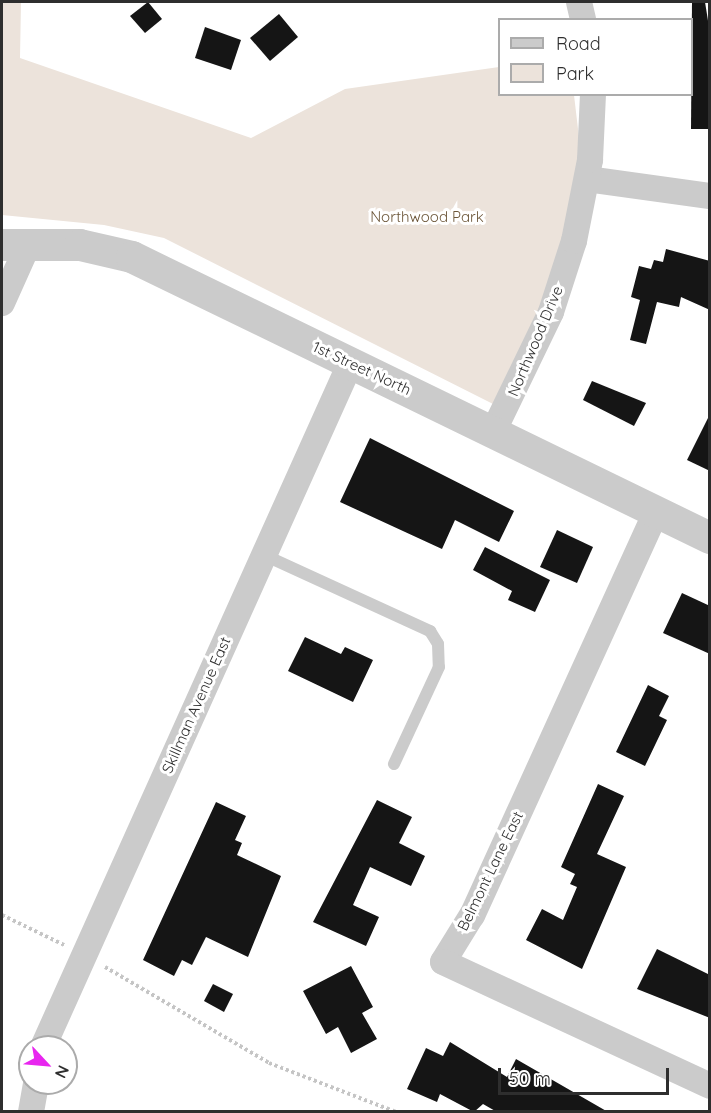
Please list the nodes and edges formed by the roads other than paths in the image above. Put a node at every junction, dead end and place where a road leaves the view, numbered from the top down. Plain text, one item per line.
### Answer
1 (579, 2) edge
2 (583, 18) edge
3 (592, 96) edge
4 (587, 179) junction
5 (710, 196) edge
6 (15, 245) edge
7 (2, 303) edge
8 (350, 364) junction
9 (494, 430) junction
10 (656, 512) junction
11 (710, 538) edge
12 (264, 555) junction
13 (394, 764) dead end
14 (48, 1035) edge
15 (710, 1086) edge
16 (34, 1095) edge
17 (31, 1112) edge

1 - 2 street
3 - 4 street
4 - 5 street
4 - 9 street, Northwood Drive
6 - 7 street
6 - 8 street, 1st Street North
8 - 9 street, 1st Street North
8 - 12 street, Skillman Avenue East
9 - 10 street, 1st Street North
10 - 11 street, 1st Street North
10 - 15 street, Belmont Lane East
12 - 13 lane
12 - 14 street, Skillman Avenue East
16 - 17 street

